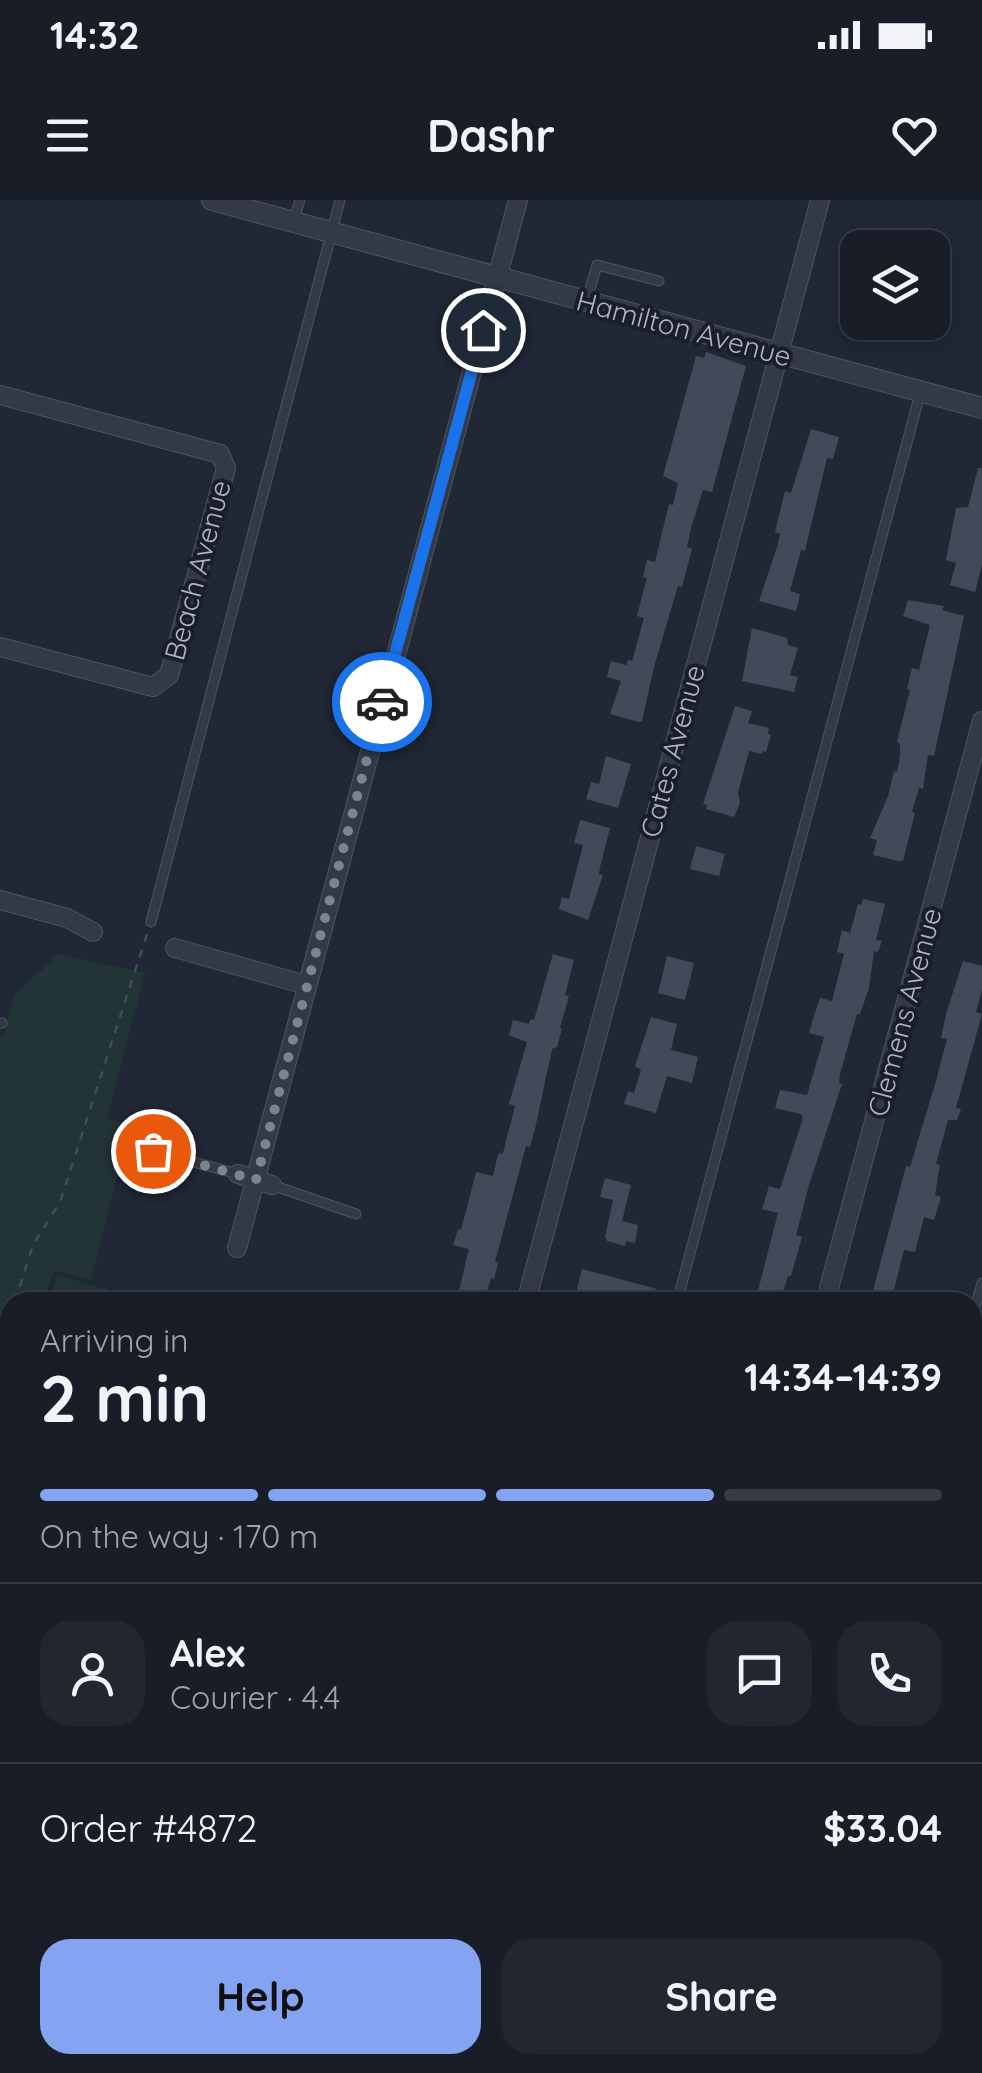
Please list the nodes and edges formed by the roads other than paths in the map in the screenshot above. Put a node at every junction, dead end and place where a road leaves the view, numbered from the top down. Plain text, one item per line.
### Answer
1 (212, 200) edge
2 (300, 200) edge
3 (340, 200) edge
4 (518, 200) edge
5 (820, 200) edge
6 (252, 205) edge
7 (293, 222) junction
8 (332, 232) junction
9 (497, 277) junction
10 (659, 281) dead end
11 (586, 301) junction
12 (778, 353) junction
13 (921, 392) junction
14 (0, 395) edge
15 (982, 408) edge
16 (0, 648) edge
17 (982, 721) edge
18 (0, 900) edge
19 (151, 922) road end
20 (94, 932) dead end
21 (175, 948) dead end
22 (306, 984) junction
23 (153, 1151) dead end
24 (255, 1180) junction
25 (356, 1214) dead end
26 (237, 1248) dead end
27 (532, 1292) edge
28 (680, 1292) edge
29 (830, 1292) edge

1 - 6 street, Hamilton Avenue
2 - 7 lane
3 - 8 lane
4 - 9 street
5 - 12 street, Cates Avenue
6 - 7 street, Hamilton Avenue
7 - 8 street, Hamilton Avenue
8 - 9 street, Hamilton Avenue
8 - 19 lane
9 - 11 street, Hamilton Avenue
9 - 22 street
10 - 11 lane
11 - 12 street, Hamilton Avenue
12 - 13 street, Hamilton Avenue
12 - 27 street, Cates Avenue
13 - 15 street, Hamilton Avenue
13 - 28 lane
14 - 16 street, Beach Avenue
17 - 29 street, Clemens Avenue
18 - 20 street
21 - 22 street
22 - 24 street
23 - 24 lane
24 - 25 lane
24 - 26 street

